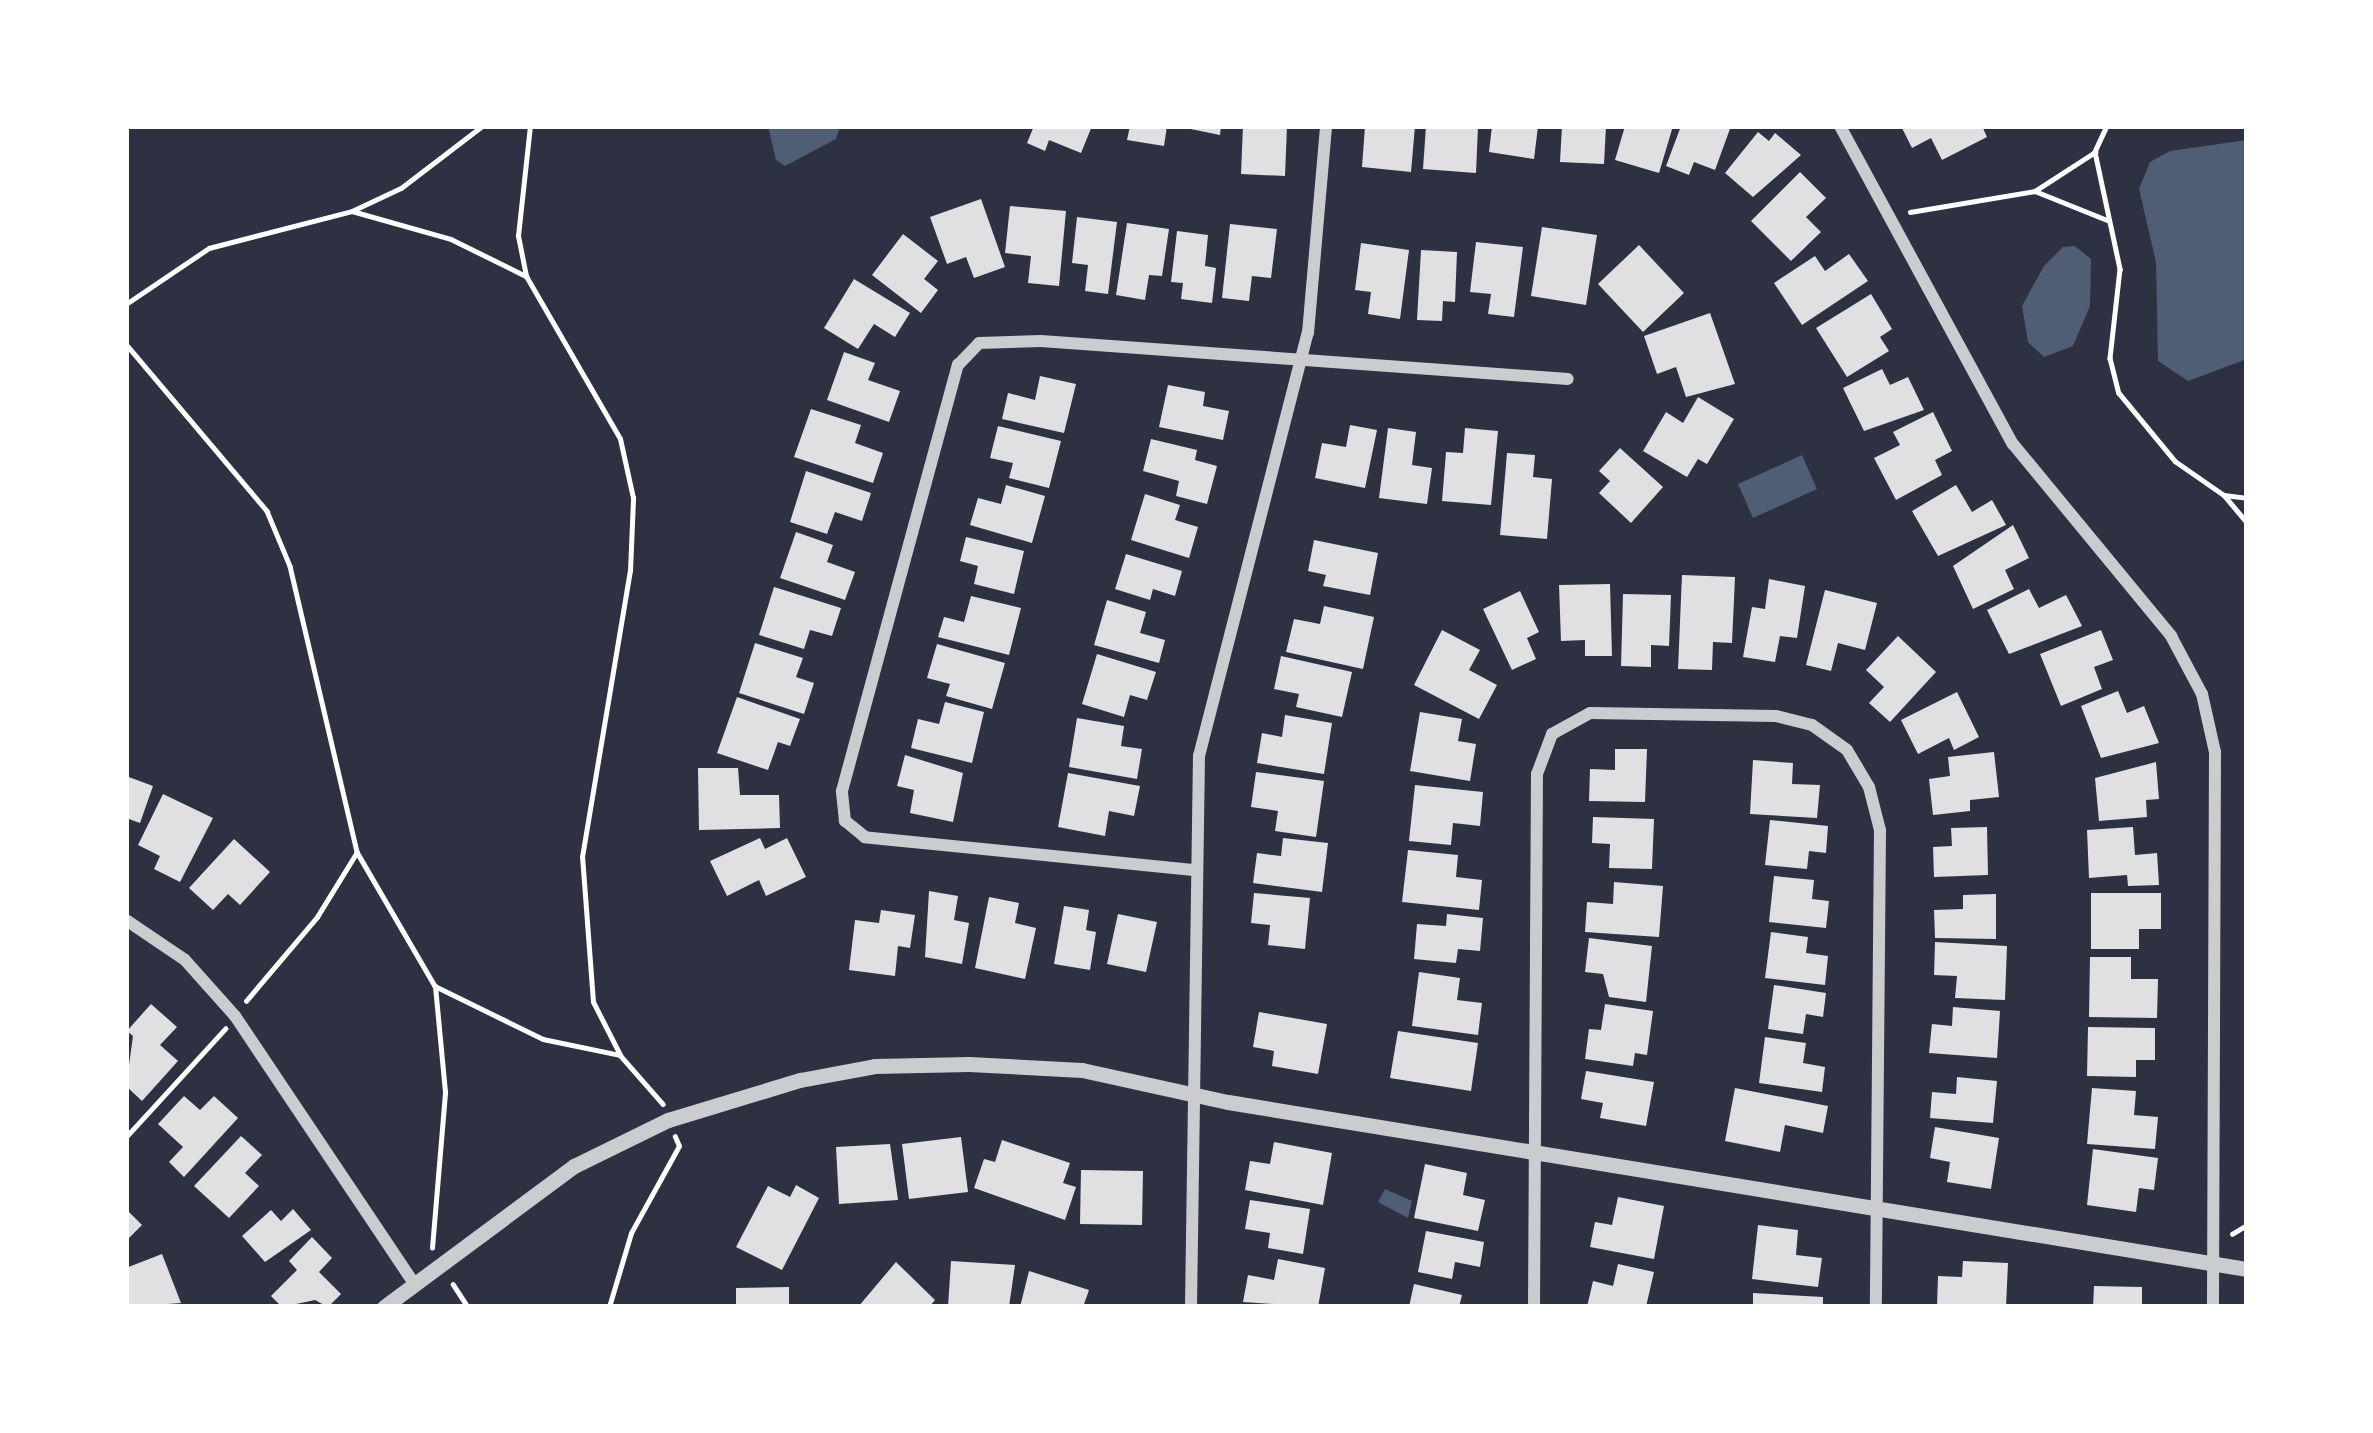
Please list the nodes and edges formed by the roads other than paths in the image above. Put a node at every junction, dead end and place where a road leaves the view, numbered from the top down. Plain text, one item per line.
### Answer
1 (1326, 126) edge
2 (1840, 126) edge
3 (1301, 363) junction
4 (1568, 379) dead end
5 (1193, 870) junction
6 (126, 920) edge
7 (1194, 1092) junction
8 (1536, 1149) junction
9 (1877, 1208) junction
10 (2210, 1263) junction
11 (2247, 1269) edge
12 (413, 1282) junction
13 (384, 1307) edge
14 (1191, 1307) edge
15 (1534, 1307) edge
16 (1876, 1307) edge
17 (2213, 1307) edge

1 - 3 street
2 - 10 street
3 - 4 street
3 - 5 street
3 - 5 street
5 - 7 street
6 - 12 street
7 - 8 street
7 - 12 street
7 - 14 street
8 - 9 street
8 - 9 street
8 - 15 street
9 - 10 street
9 - 16 street
10 - 11 street
10 - 17 street
12 - 13 street

